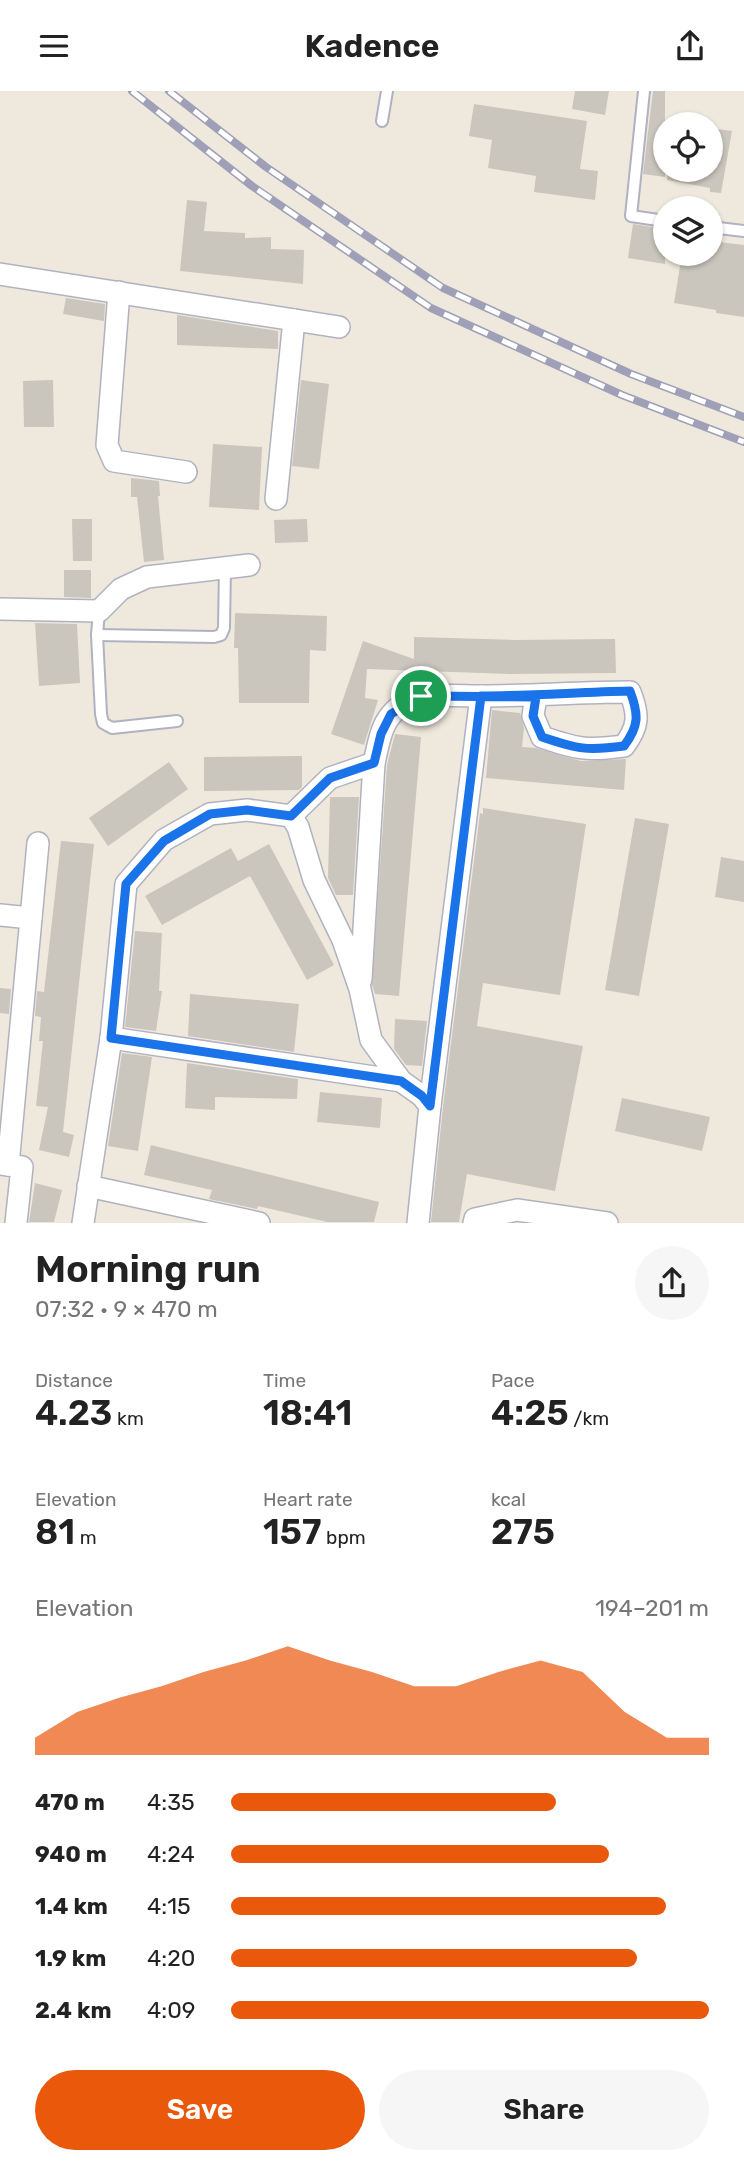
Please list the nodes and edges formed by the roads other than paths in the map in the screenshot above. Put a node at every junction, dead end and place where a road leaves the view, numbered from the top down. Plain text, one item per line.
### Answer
1 (387, 91) edge
2 (644, 91) edge
3 (382, 121) dead end
4 (653, 219) edge
5 (723, 229) edge
6 (744, 231) edge
7 (0, 274) edge
8 (119, 292) junction
9 (294, 320) junction
10 (339, 327) dead end
11 (186, 472) dead end
12 (276, 499) dead end
13 (249, 565) dead end
14 (225, 568) junction
15 (0, 609) edge
16 (99, 611) junction
17 (97, 635) junction
18 (481, 696) junction
19 (536, 697) junction
20 (177, 721) dead end
21 (374, 763) junction
22 (291, 816) junction
23 (38, 842) dead end
24 (0, 915) edge
25 (32, 918) junction
26 (360, 989) junction
27 (111, 1038) junction
28 (401, 1081) junction
29 (430, 1106) junction
30 (4, 1165) edge
31 (88, 1186) junction
32 (16, 1223) edge
33 (83, 1223) edge
34 (259, 1223) edge
35 (418, 1223) edge
36 (474, 1223) edge
37 (607, 1223) edge

1 - 3 lane
2 - 4 lane
5 - 6 lane
7 - 8 street
8 - 9 street
8 - 11 street
9 - 10 street
9 - 12 street
13 - 14 street
14 - 16 street
14 - 17 lane
15 - 16 street
16 - 17 lane
17 - 20 lane
18 - 19 street
18 - 21 street
18 - 29 street
19 - 19 street
21 - 22 street
21 - 26 street
22 - 26 street
22 - 27 street
23 - 25 street
24 - 25 street
25 - 30 street
26 - 28 street
27 - 28 street
27 - 31 street
28 - 29 street
29 - 35 street
30 - 32 street
31 - 33 street
31 - 34 street
36 - 37 street

